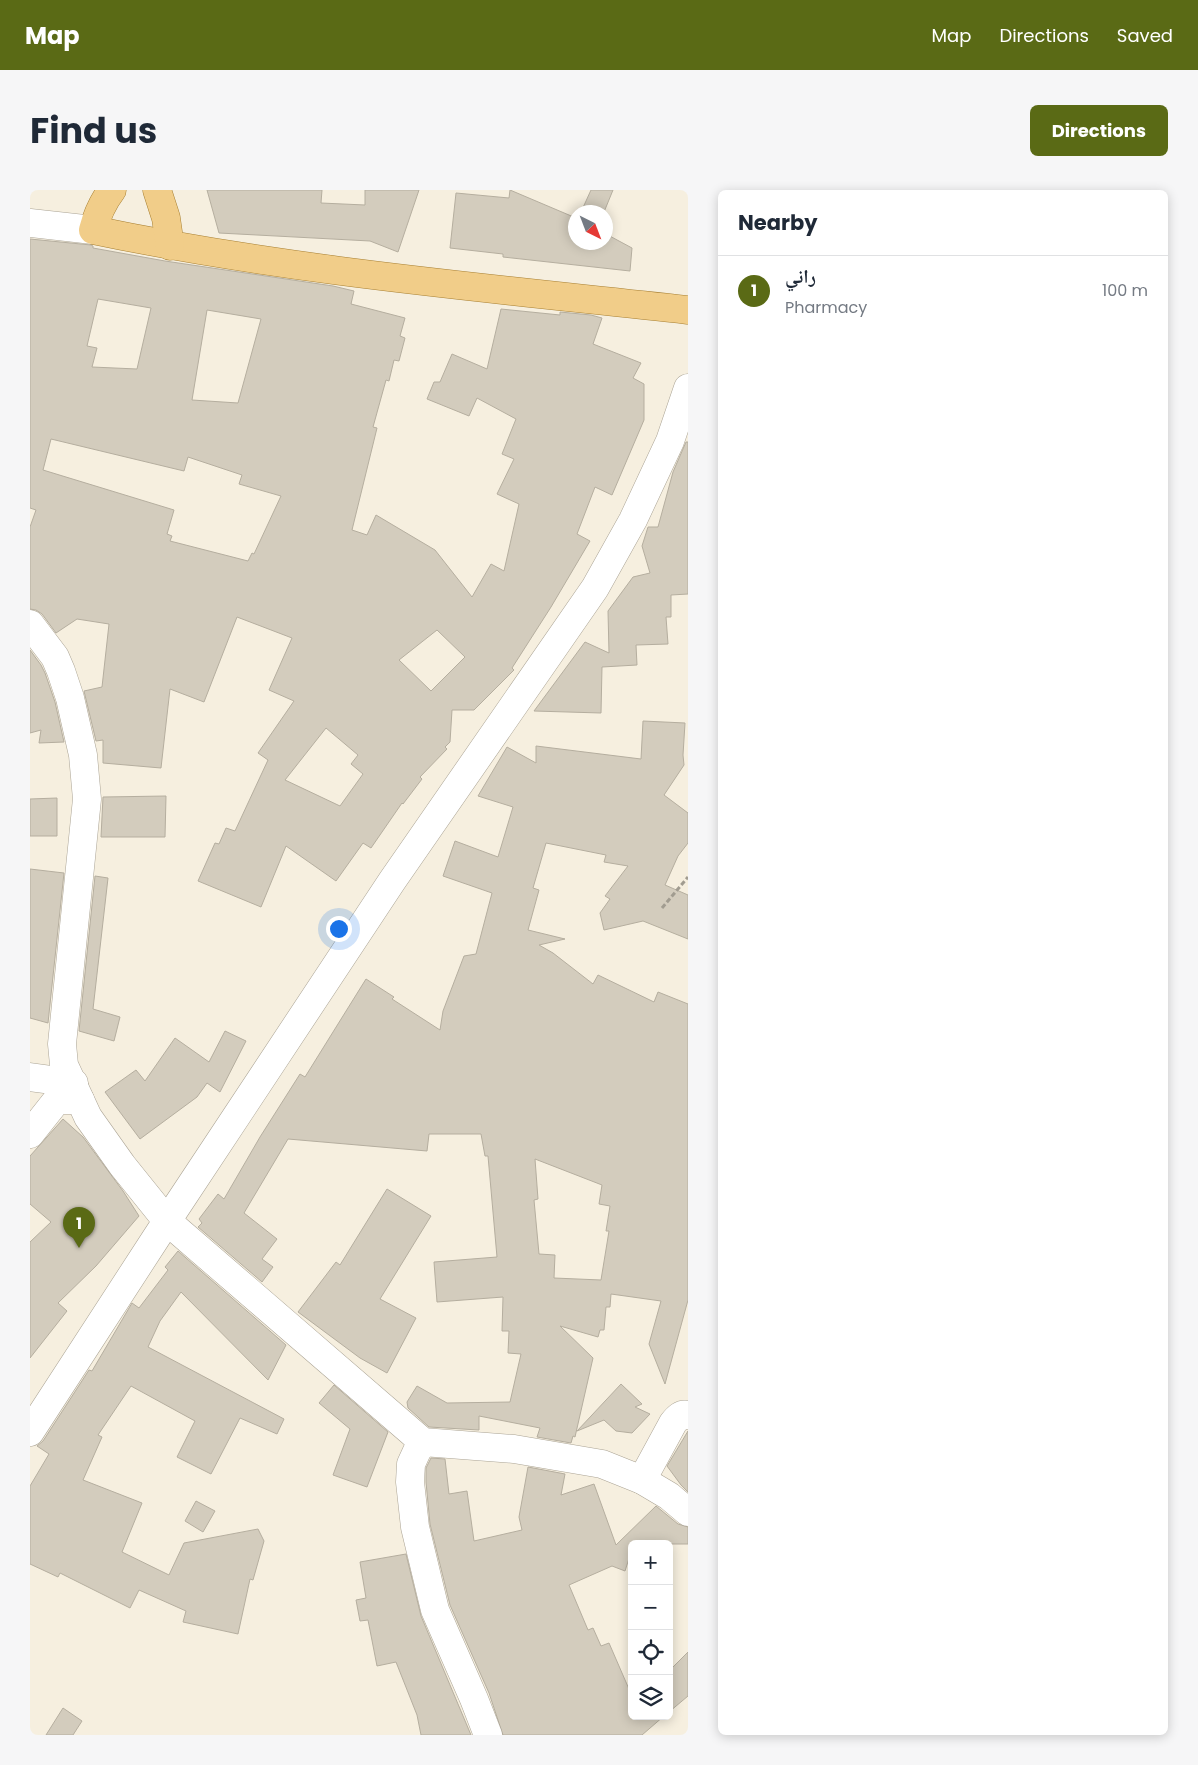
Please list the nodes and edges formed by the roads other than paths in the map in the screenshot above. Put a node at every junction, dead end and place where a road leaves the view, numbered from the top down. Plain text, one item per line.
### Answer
1 (112, 190) edge
2 (157, 190) edge
3 (30, 223) edge
4 (93, 230) junction
5 (170, 246) junction
6 (688, 310) edge
7 (688, 388) edge
8 (30, 624) edge
9 (30, 1076) edge
10 (77, 1091) junction
11 (30, 1134) edge
12 (167, 1221) junction
13 (688, 1415) edge
14 (30, 1432) edge
15 (423, 1442) junction
16 (642, 1480) junction
17 (688, 1512) edge
18 (488, 1735) edge

1 - 4 main road
2 - 5 main road
3 - 4 street
4 - 5 main road
5 - 6 main road
7 - 12 street
8 - 10 street
9 - 10 street
10 - 11 street
10 - 12 street
12 - 14 street
12 - 15 street
13 - 16 street
15 - 16 street
15 - 18 street
16 - 17 street

